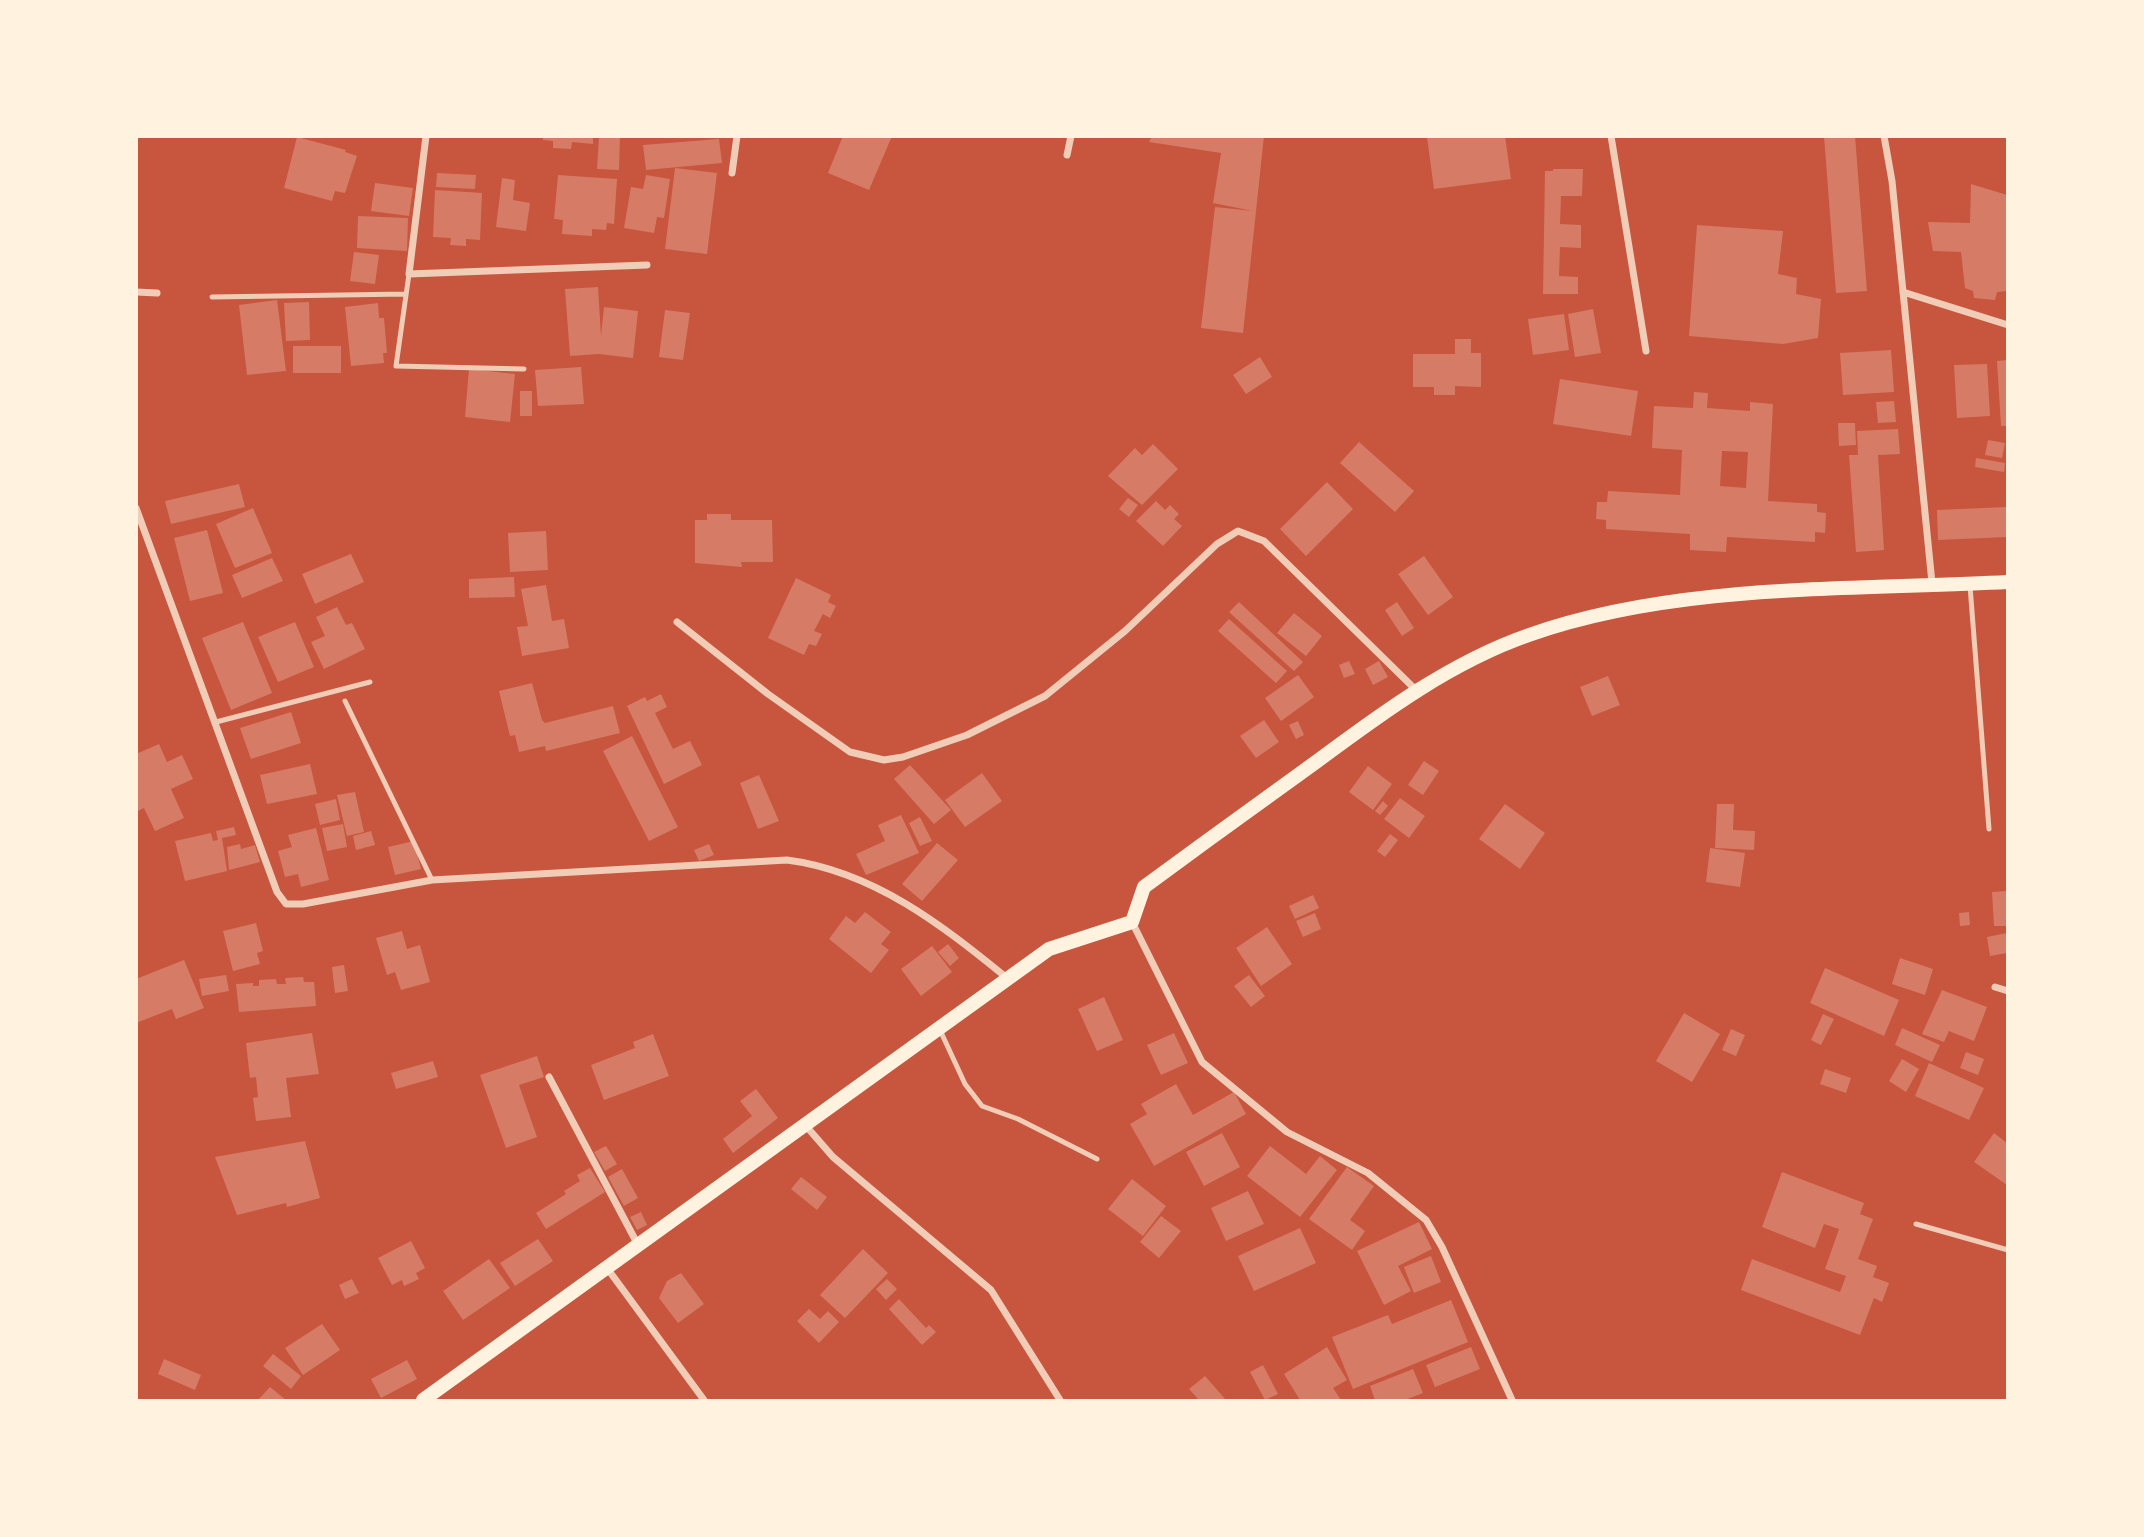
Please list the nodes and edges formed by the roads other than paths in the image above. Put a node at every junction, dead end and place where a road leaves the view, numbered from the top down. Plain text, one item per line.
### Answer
1 (426, 136) edge
2 (737, 136) edge
3 (1071, 136) edge
4 (1611, 136) edge
5 (1884, 136) edge
6 (1067, 155) dead end
7 (732, 173) dead end
8 (647, 265) dead end
9 (410, 274) junction
10 (136, 292) edge
11 (1903, 292) junction
12 (158, 293) dead end
13 (406, 293) junction
14 (212, 297) dead end
15 (2007, 325) edge
16 (1646, 351) dead end
17 (524, 369) dead end
18 (136, 508) edge
19 (2007, 582) edge
20 (1932, 583) junction
21 (1970, 583) junction
22 (677, 622) dead end
23 (370, 682) dead end
24 (1417, 691) junction
25 (345, 701) dead end
26 (216, 722) junction
27 (1989, 829) dead end
28 (432, 880) junction
29 (1132, 922) junction
30 (1008, 979) junction
31 (1995, 987) dead end
32 (2007, 991) edge
33 (940, 1028) junction
34 (549, 1077) dead end
35 (806, 1126) junction
36 (1097, 1159) dead end
37 (1916, 1224) dead end
38 (639, 1246) junction
39 (2007, 1250) edge
40 (607, 1268) junction
41 (423, 1401) edge
42 (704, 1401) edge
43 (1060, 1401) edge
44 (1512, 1401) edge

1 - 9 street
2 - 7 street
3 - 6 street
4 - 16 street
5 - 11 street
8 - 9 street
9 - 13 lane
10 - 12 street
11 - 15 street
11 - 20 street
13 - 14 lane
13 - 17 lane
18 - 26 street
19 - 21 main road
20 - 21 main road
20 - 24 main road
21 - 27 lane
22 - 24 street
23 - 26 lane
24 - 29 main road
25 - 28 lane
26 - 28 street
28 - 30 street
29 - 30 main road
29 - 44 street
30 - 33 main road
31 - 32 street
33 - 35 main road
33 - 36 lane
34 - 38 street
35 - 38 main road
35 - 43 street
37 - 39 lane
38 - 40 main road
40 - 41 main road
40 - 42 street

